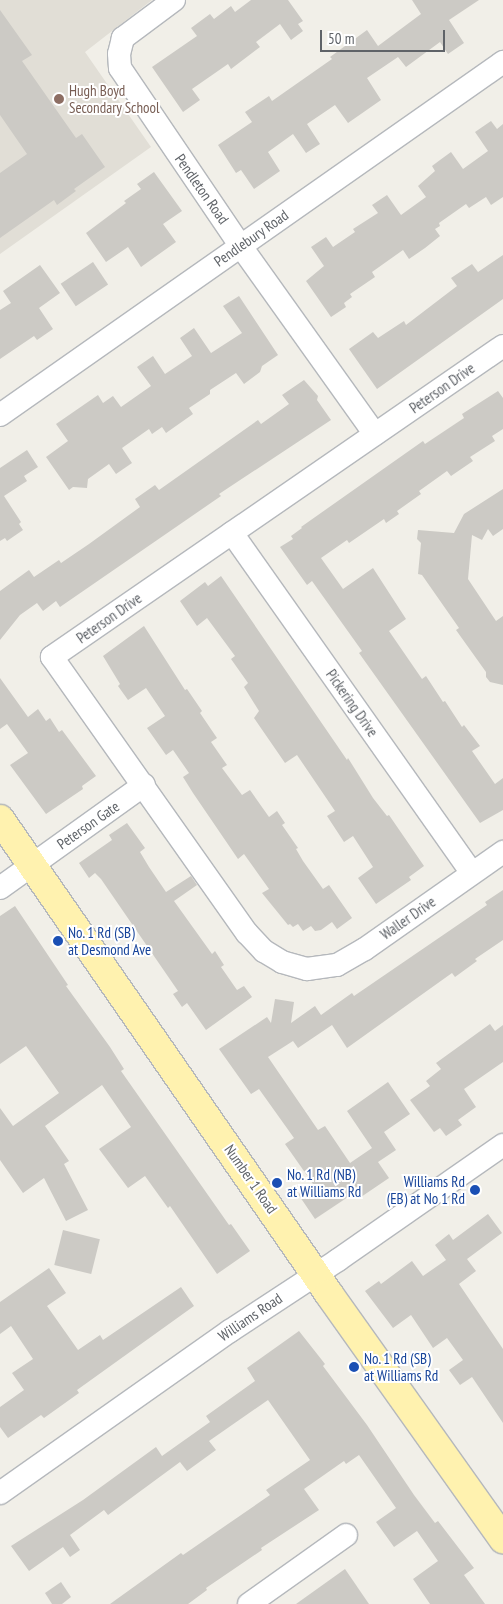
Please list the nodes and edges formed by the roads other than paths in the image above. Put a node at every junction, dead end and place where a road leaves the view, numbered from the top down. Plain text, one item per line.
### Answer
1 (174, 0) edge
2 (503, 62) edge
3 (240, 245) junction
4 (503, 346) edge
5 (0, 415) edge
6 (375, 434) junction
7 (232, 533) junction
8 (144, 785) junction
9 (0, 819) edge
10 (503, 852) edge
11 (32, 865) junction
12 (472, 873) junction
13 (0, 888) edge
14 (307, 969) joint
15 (503, 1145) edge
16 (316, 1273) junction
17 (0, 1493) edge
18 (346, 1535) dead end
19 (503, 1539) edge
20 (255, 1602) edge

1 - 3 street, Pendleton Road
2 - 3 street, Pendlebury Road
3 - 5 street, Pendlebury Road
3 - 6 street, Pendleton Road
4 - 6 street, Peterson Drive
6 - 7 street, Peterson Drive
7 - 8 street, Peterson Drive
7 - 12 street, Pickering Drive
8 - 11 street, Peterson Gate
8 - 14 street, Peterson Drive
9 - 11 main road, Number 1 Road
10 - 12 street, Waller Drive
11 - 13 street, Peterson Gate
11 - 16 main road, Number 1 Road
12 - 14 street, Waller Drive
15 - 16 street, Williams Road
16 - 17 street, Williams Road
16 - 19 main road, Number 1 Road
18 - 20 street

